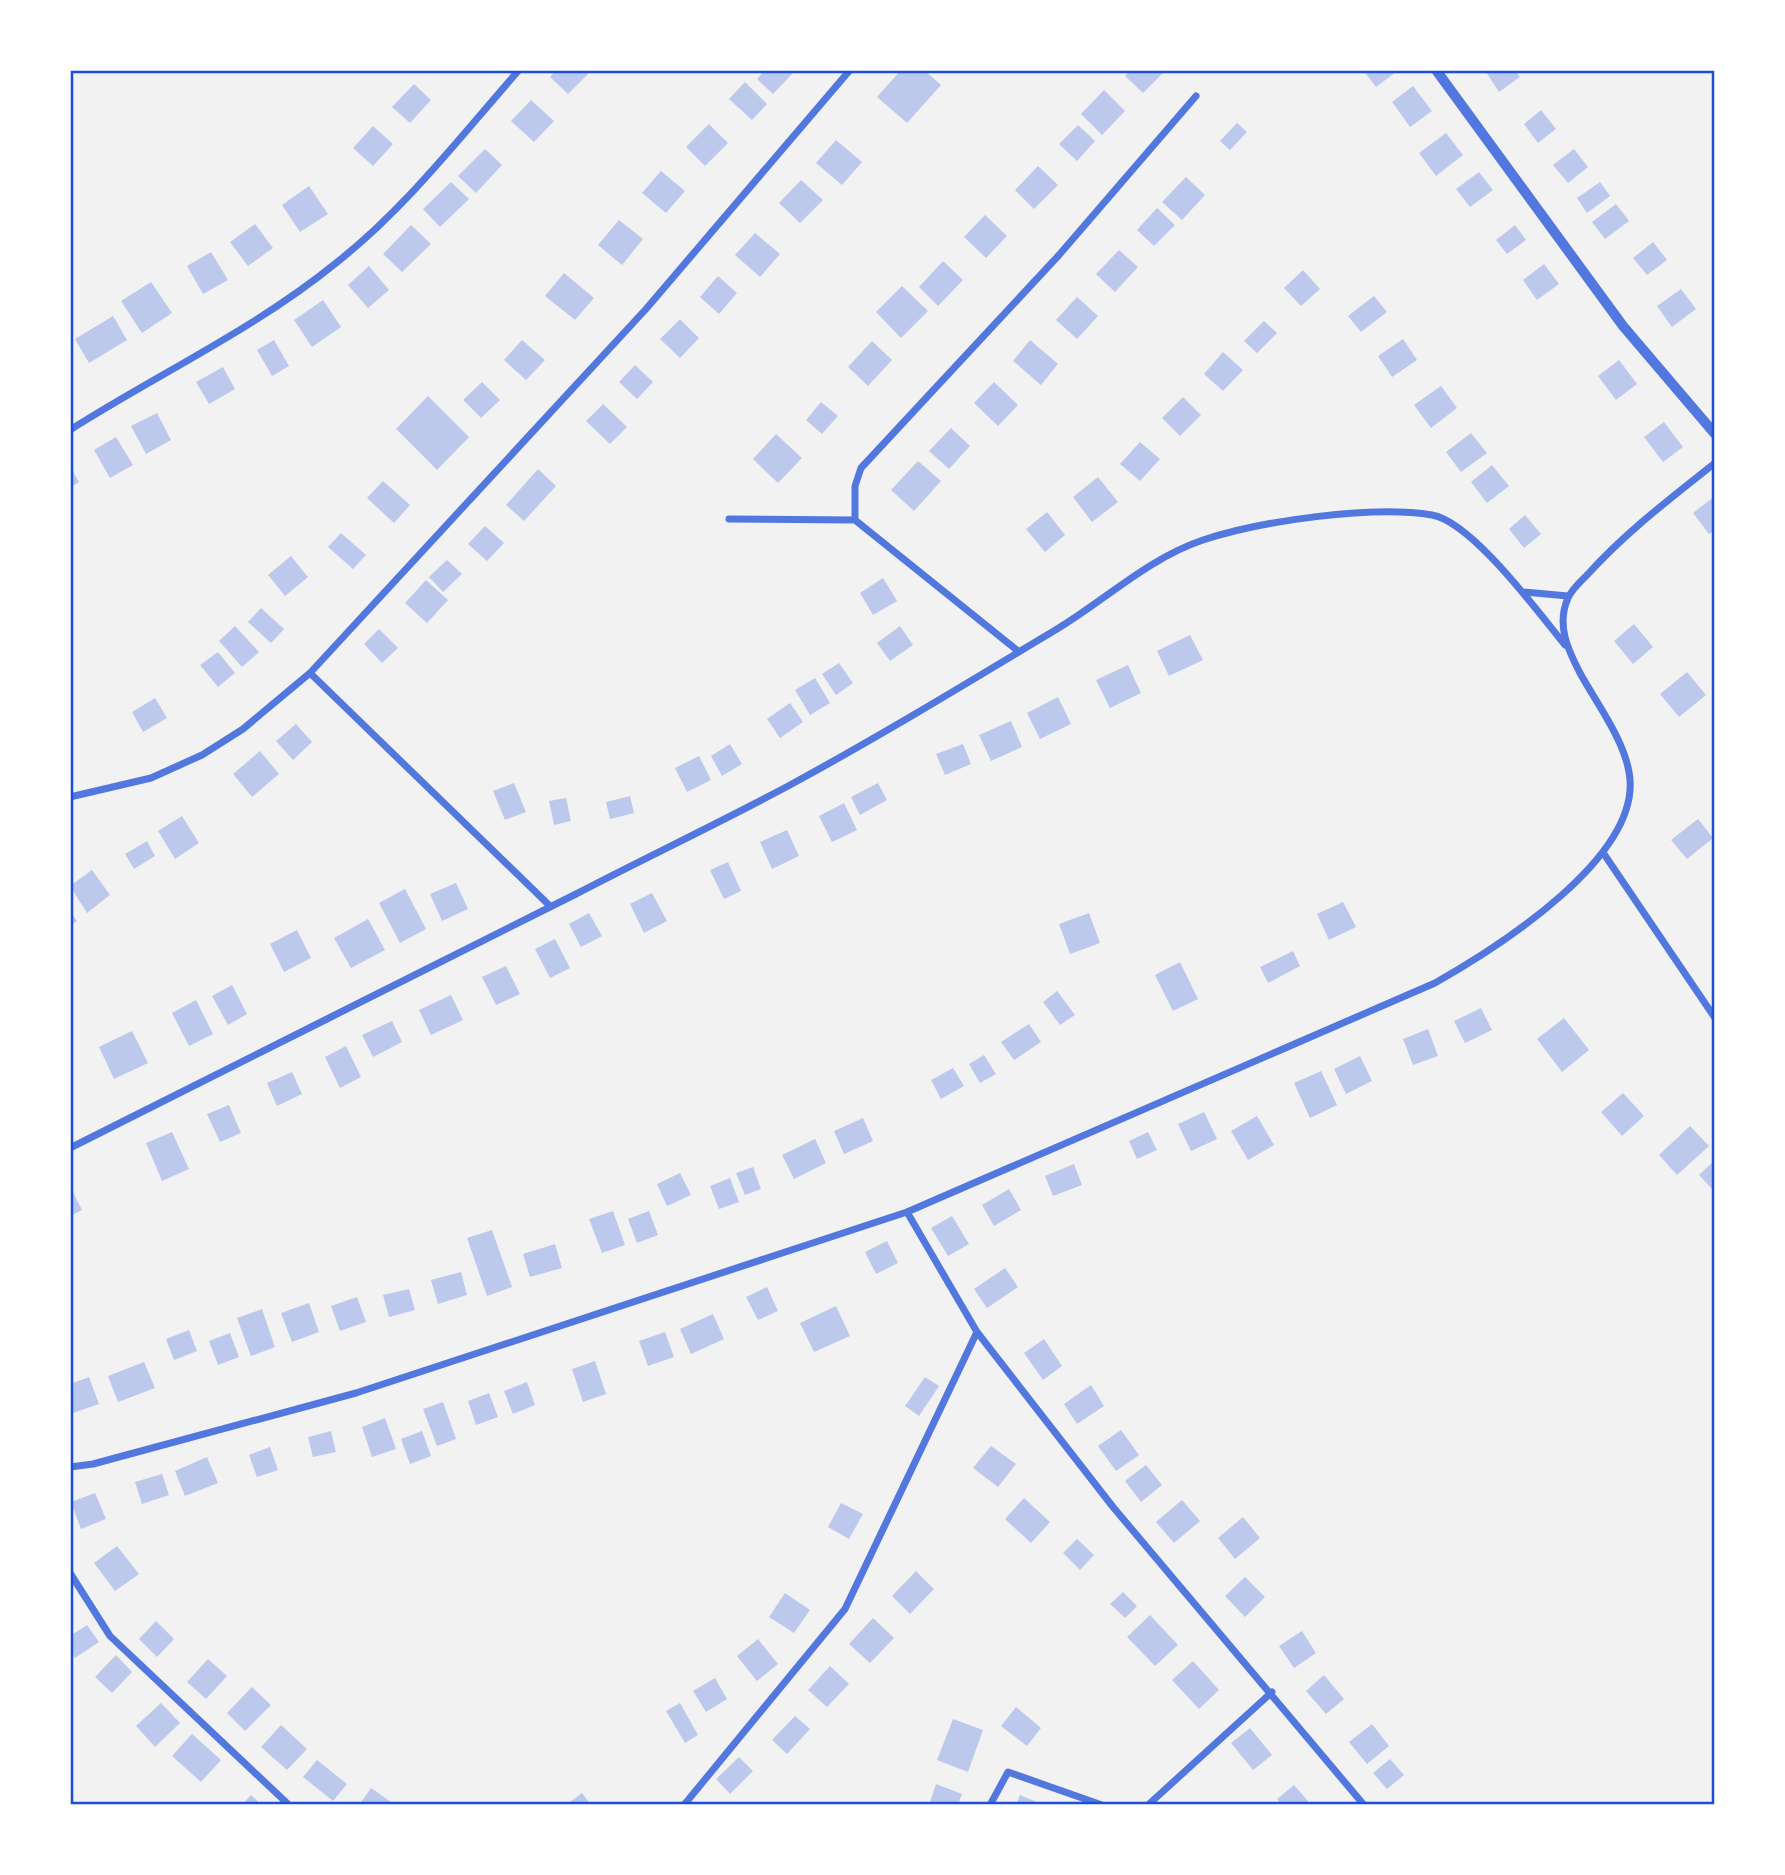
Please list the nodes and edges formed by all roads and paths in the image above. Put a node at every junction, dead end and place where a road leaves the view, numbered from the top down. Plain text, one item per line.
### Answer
1 (519, 70) edge
2 (850, 70) edge
3 (1436, 70) edge
4 (1196, 96) dead end
5 (70, 430) edge
6 (1715, 433) edge
7 (1715, 463) edge
8 (729, 519) dead end
9 (855, 520) junction
10 (1523, 592) junction
11 (1568, 596) junction
12 (1565, 646) junction
13 (1018, 652) junction
14 (310, 673) junction
15 (70, 797) edge
16 (1604, 854) junction
17 (550, 906) junction
18 (1715, 1018) edge
19 (70, 1148) edge
20 (907, 1212) junction
21 (977, 1332) junction
22 (70, 1467) edge
23 (70, 1573) edge
24 (1272, 1692) junction
25 (289, 1805) edge
26 (684, 1805) edge
27 (990, 1805) edge
28 (1102, 1805) edge
29 (1148, 1805) edge
30 (1363, 1805) edge

1 - 5 street
2 - 14 street
3 - 6 street
4 - 9 street
7 - 11 street
8 - 9 street
9 - 13 street
10 - 11 street
10 - 12 street
10 - 13 street
11 - 12 street
12 - 16 street
13 - 17 street
14 - 15 street
14 - 17 street
16 - 18 street
16 - 20 street
17 - 19 street
20 - 21 street
20 - 22 street
21 - 24 street
21 - 26 street
23 - 25 street
24 - 29 street
24 - 30 street
27 - 28 street

